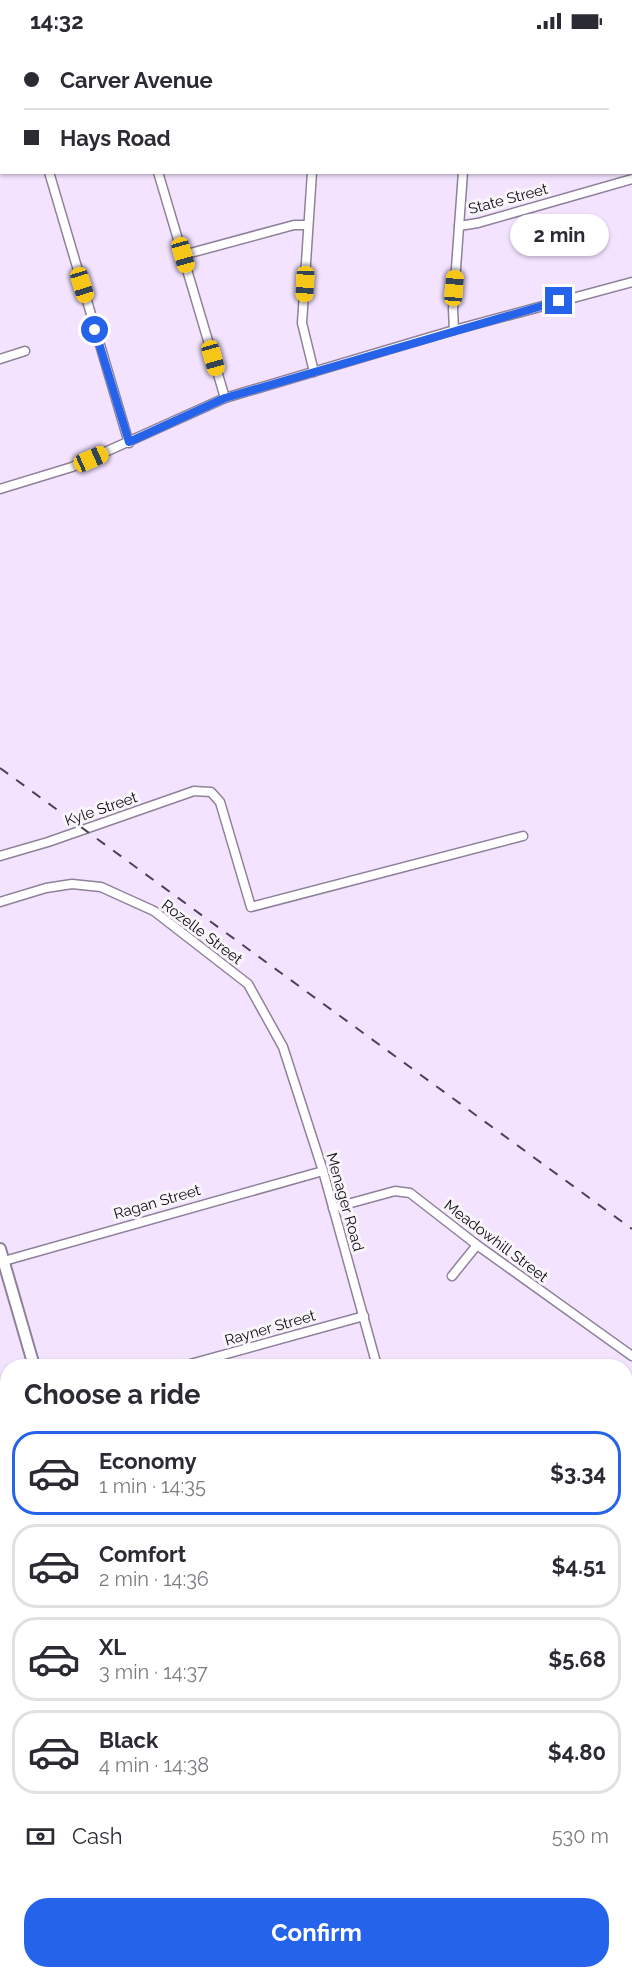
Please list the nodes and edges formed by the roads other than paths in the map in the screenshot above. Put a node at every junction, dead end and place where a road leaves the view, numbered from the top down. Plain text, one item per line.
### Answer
1 (50, 174) edge
2 (159, 174) edge
3 (312, 174) edge
4 (463, 174) edge
5 (632, 178) edge
6 (308, 225) junction
7 (459, 226) junction
8 (183, 255) junction
9 (632, 282) edge
10 (454, 330) junction
11 (25, 351) dead end
12 (0, 358) edge
13 (314, 372) junction
14 (225, 398) junction
15 (129, 442) junction
16 (0, 489) edge
17 (523, 836) dead end
18 (0, 856) edge
19 (0, 902) edge
20 (283, 1047) joint
21 (323, 1171) junction
22 (333, 1208) junction
23 (477, 1245) junction
24 (0, 1249) edge
25 (2, 1262) edge
26 (452, 1276) dead end
27 (364, 1316) junction
28 (632, 1356) edge
29 (32, 1359) edge
30 (208, 1359) edge
31 (376, 1359) edge

1 - 15 street
2 - 8 street
3 - 6 street
4 - 7 street
5 - 7 street, State Street
6 - 8 street
6 - 13 street
7 - 10 street
8 - 14 street
9 - 10 street
10 - 13 street
11 - 12 street
13 - 14 street
14 - 15 street
15 - 16 street
17 - 18 street, Kyle Street
19 - 20 street, Rozelle Street
20 - 21 street, Menager Road
21 - 22 street, Menager Road
21 - 25 street, Ragan Street
22 - 23 street, Meadowhill Street
22 - 27 street, Menager Road
23 - 26 street
23 - 28 street, Meadowhill Street
24 - 25 main road
25 - 29 main road
27 - 30 street, Rayner Street
27 - 31 street, Menager Road

